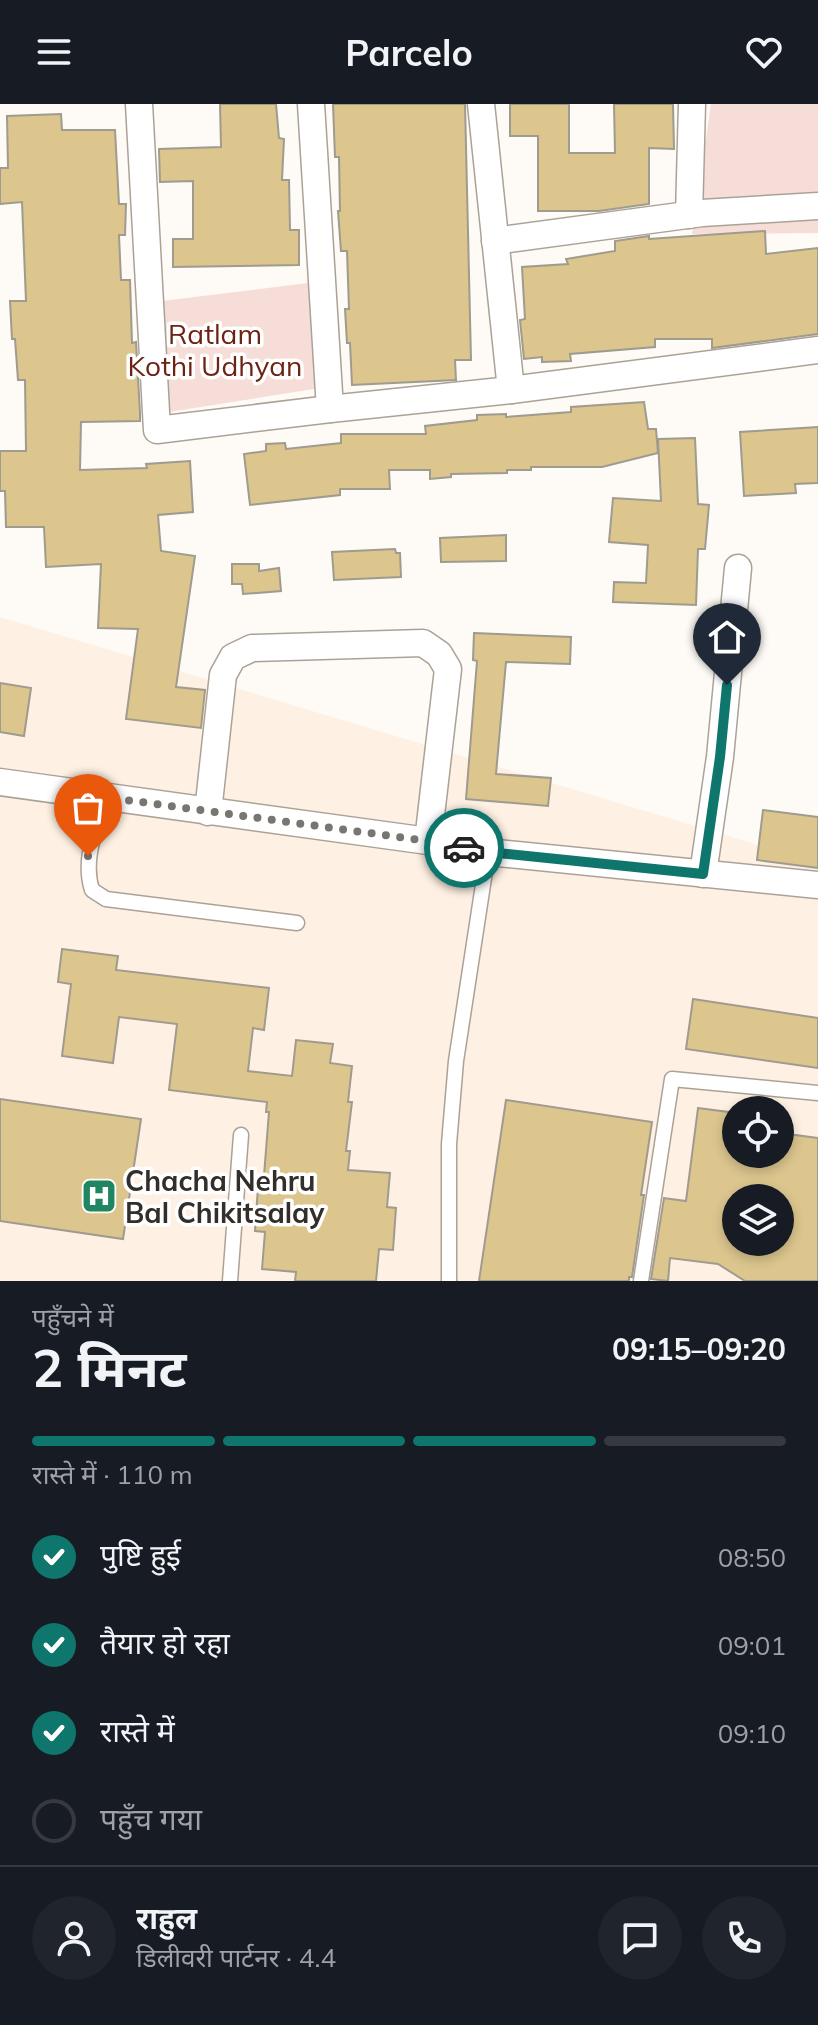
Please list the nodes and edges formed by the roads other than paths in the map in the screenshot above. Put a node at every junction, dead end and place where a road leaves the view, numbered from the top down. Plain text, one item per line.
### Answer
1 (139, 104) edge
2 (311, 104) edge
3 (481, 104) edge
4 (692, 104) edge
5 (818, 206) edge
6 (689, 215) junction
7 (495, 241) junction
8 (818, 350) edge
9 (511, 390) junction
10 (330, 409) junction
11 (738, 568) dead end
12 (0, 782) edge
13 (104, 797) junction
14 (208, 812) junction
15 (428, 841) junction
16 (488, 852) junction
17 (703, 874) junction
18 (818, 885) edge
19 (297, 923) dead end
20 (818, 1093) edge
21 (241, 1135) dead end
22 (230, 1281) edge
23 (449, 1281) edge
24 (641, 1281) edge

1 - 10 street
2 - 10 street
3 - 7 street
4 - 6 street
5 - 6 street
6 - 7 street
7 - 9 street
8 - 9 street
9 - 10 street
11 - 17 street
12 - 13 street
13 - 14 street
13 - 19 lane
14 - 15 street
14 - 15 street
15 - 16 street
16 - 17 street
16 - 23 lane
17 - 18 street
20 - 24 lane
21 - 22 lane

